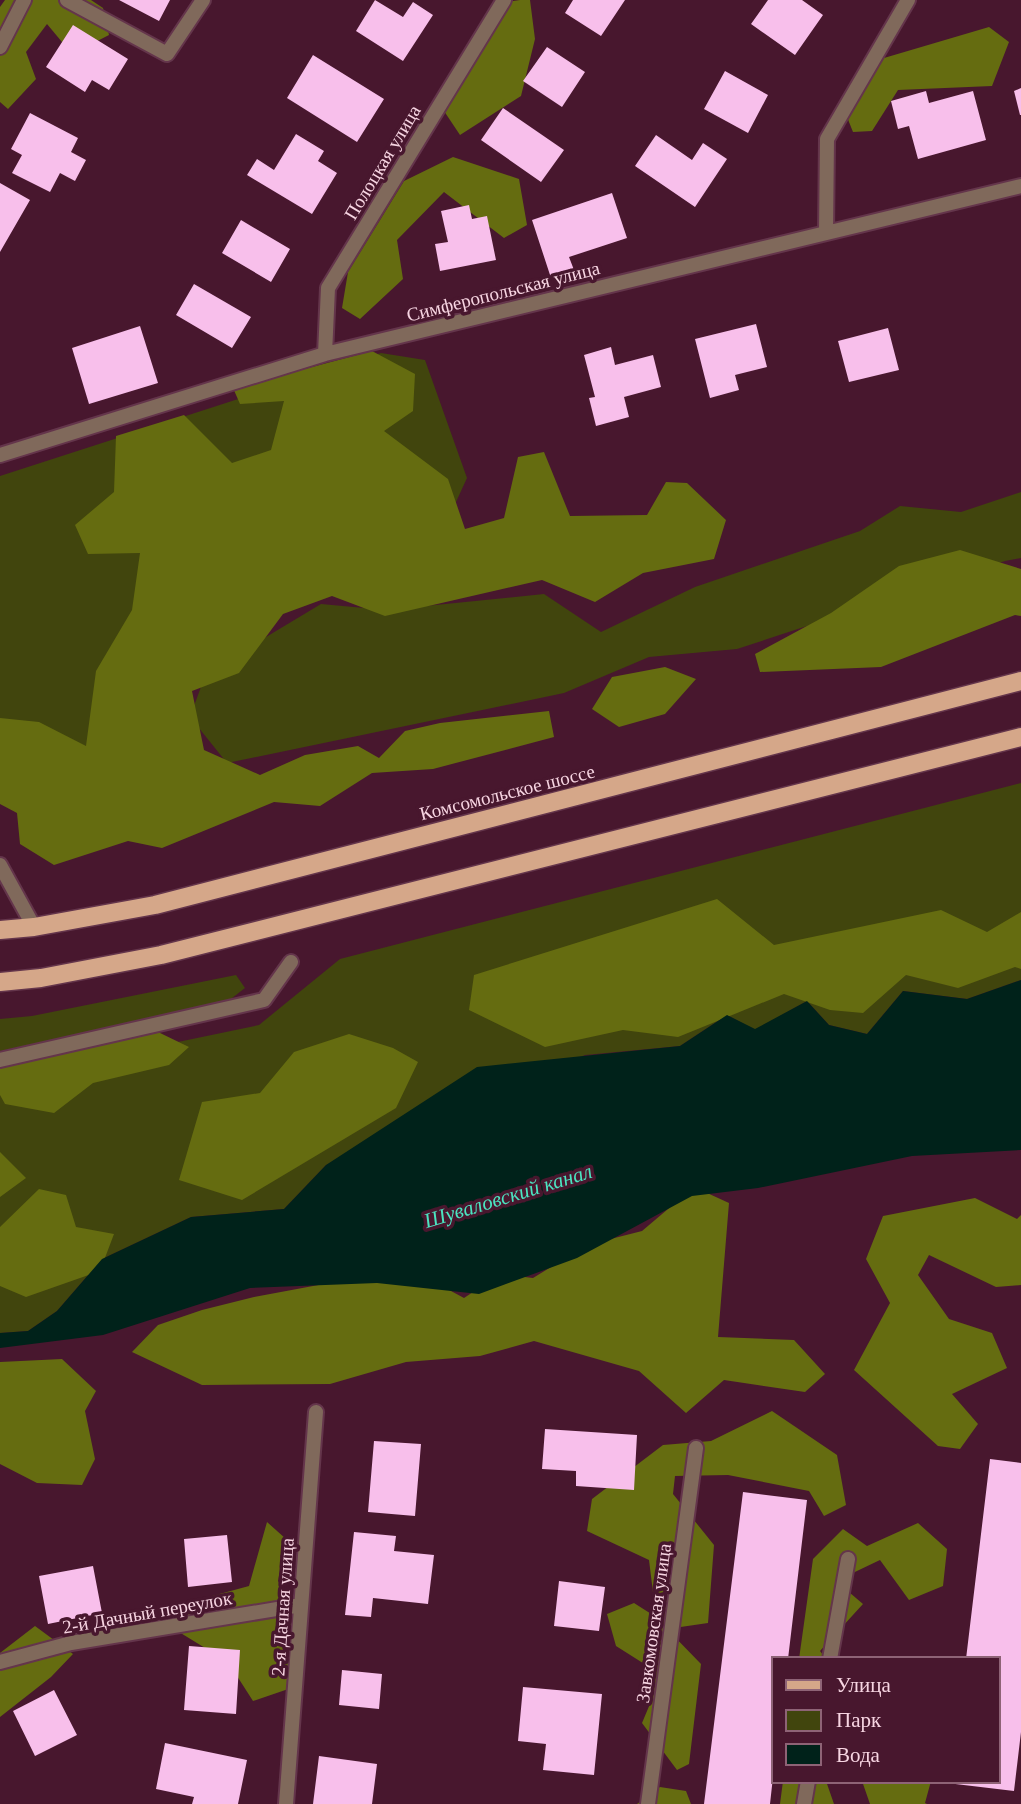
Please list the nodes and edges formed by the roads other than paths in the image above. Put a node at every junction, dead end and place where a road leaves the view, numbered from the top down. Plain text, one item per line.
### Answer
1 (24, 0) edge
2 (67, 0) edge
3 (202, 0) edge
4 (504, 0) edge
5 (908, 0) edge
6 (0, 47) edge
7 (1021, 186) edge
8 (826, 233) junction
9 (325, 354) junction
10 (0, 455) edge
11 (1021, 681) edge
12 (1021, 737) edge
13 (0, 865) edge
14 (34, 927) junction
15 (0, 930) edge
16 (291, 962) dead end
17 (0, 982) edge
18 (0, 1059) edge
19 (316, 1412) dead end
20 (696, 1448) dead end
21 (848, 1559) dead end
22 (301, 1605) junction
23 (830, 1657) edge
24 (0, 1662) edge
25 (808, 1783) edge
26 (286, 1804) edge
27 (648, 1804) edge
28 (804, 1804) edge

1 - 6 street
2 - 3 street
4 - 9 street, Полоцкая улица
5 - 8 street
7 - 8 street, Симферопольская улица
8 - 9 street, Симферопольская улица
9 - 10 street, Симферопольская улица
11 - 14 main road, Комсомольское шоссе
12 - 17 main road
13 - 14 street
14 - 15 main road, Комсомольское шоссе
16 - 18 street
19 - 22 street, 2-я Дачная улица
20 - 27 street, Завкомовская улица
21 - 23 street
22 - 24 street, 2-й Дачный переулок
22 - 26 street, 2-я Дачная улица
25 - 28 street

